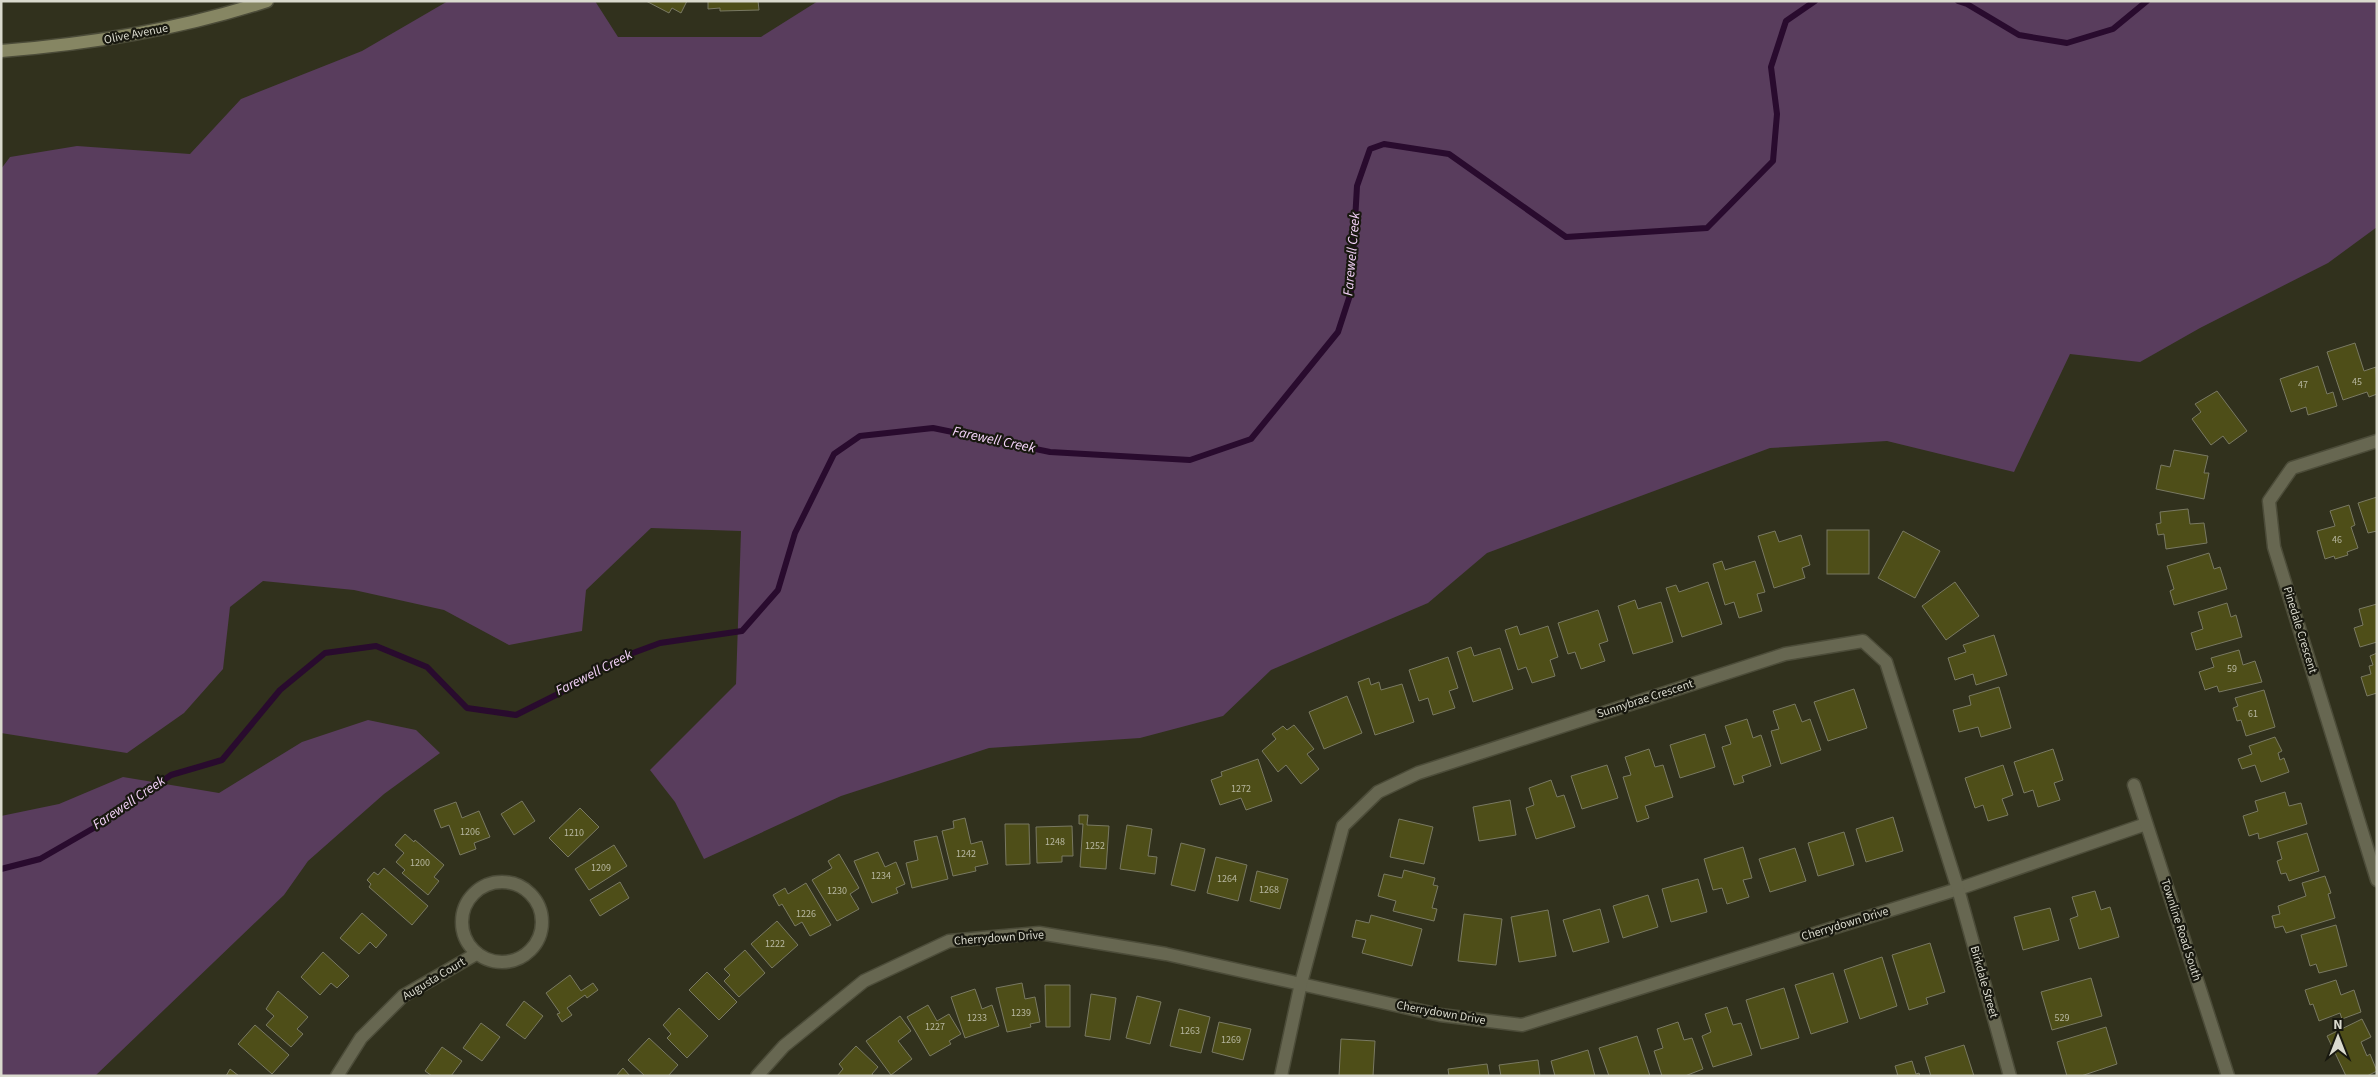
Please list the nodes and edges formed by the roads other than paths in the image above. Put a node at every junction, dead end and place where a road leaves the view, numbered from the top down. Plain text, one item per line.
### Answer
1 (267, 1) edge
2 (1, 51) edge
3 (2377, 441) edge
4 (2134, 785) dead end
5 (2146, 824) junction
6 (2377, 880) edge
7 (1958, 889) junction
8 (476, 954) junction
9 (1301, 983) junction
10 (337, 1076) edge
11 (757, 1076) edge
12 (1281, 1076) edge
13 (2010, 1076) edge
14 (2228, 1076) edge

1 - 2 main road, Olive Avenue
3 - 6 street, Pinedale Crescent
4 - 5 street, Townline Road South
5 - 7 street, Cherrydown Drive
5 - 14 street, Townline Road South
7 - 9 street, Cherrydown Drive
7 - 9 street, Sunnybrae Crescent
7 - 13 street, Birkdale Street
8 - 8 street, Augusta Court
8 - 10 street, Augusta Court
9 - 11 street, Cherrydown Drive
9 - 12 street

